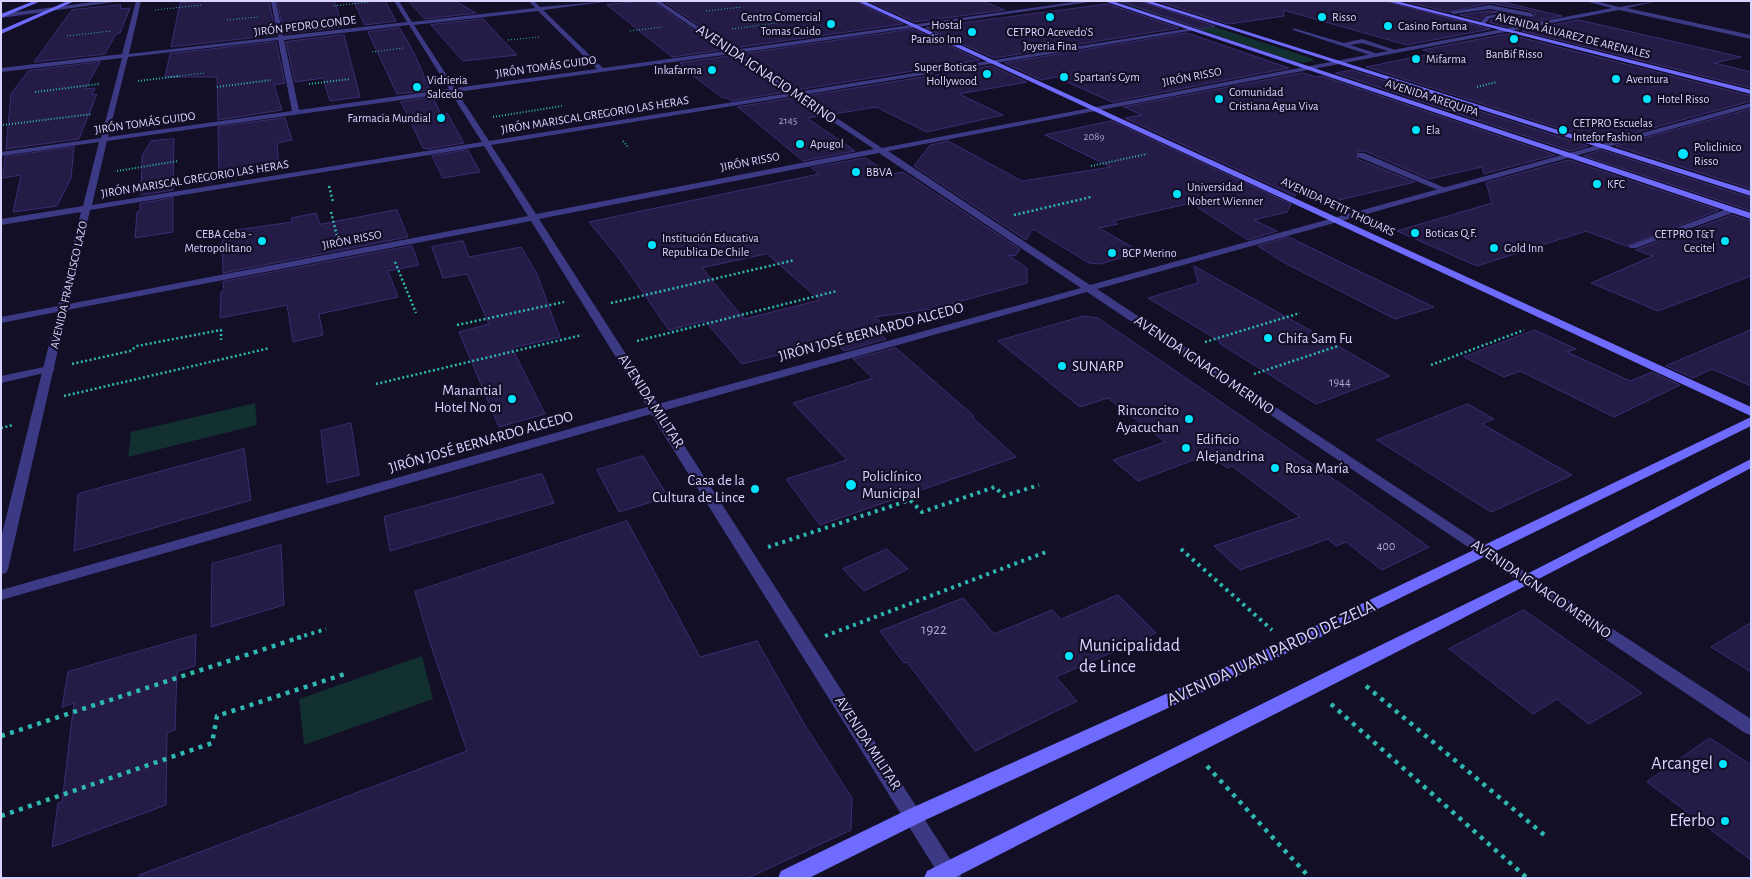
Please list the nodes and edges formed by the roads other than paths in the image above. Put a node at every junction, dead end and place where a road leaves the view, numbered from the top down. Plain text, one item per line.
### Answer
1 (39, 1) edge
2 (73, 1) edge
3 (119, 1) edge
4 (139, 1) edge
5 (272, 1) edge
6 (396, 1) edge
7 (531, 1) edge
8 (610, 1) edge
9 (656, 1) edge
10 (859, 1) edge
11 (1094, 1) edge
12 (1106, 1) edge
13 (1144, 1) edge
14 (1389, 1) edge
15 (1587, 1) edge
16 (1656, 1) edge
17 (60, 7) junction
18 (1619, 8) junction
19 (539, 9) junction
20 (1432, 12) junction
21 (1453, 12) junction
22 (1471, 13) dead end
23 (1531, 15) dead end
24 (1, 16) edge
25 (1500, 16) dead end
26 (1, 23) edge
27 (411, 24) junction
28 (1482, 24) junction
29 (916, 27) junction
30 (1192, 30) junction
31 (1294, 30) dead end
32 (1504, 30) junction
33 (4, 31) edge
34 (1751, 37) edge
35 (280, 40) junction
36 (1341, 44) junction
37 (1395, 51) junction
38 (734, 53) junction
39 (1376, 54) junction
40 (125, 57) junction
41 (992, 62) junction
42 (1336, 62) junction
43 (1305, 68) junction
44 (1, 70) edge
45 (604, 71) junction
46 (453, 92) junction
47 (1751, 92) edge
48 (796, 94) junction
49 (1751, 106) edge
50 (1094, 109) junction
51 (296, 113) junction
52 (105, 140) junction
53 (485, 144) junction
54 (1602, 147) junction
55 (880, 150) junction
56 (1, 154) edge
57 (1360, 155) dead end
58 (1570, 156) junction
59 (1418, 184) dead end
60 (1446, 190) junction
61 (1437, 192) junction
62 (1751, 194) edge
63 (87, 208) junction
64 (1732, 210) junction
65 (1751, 216) edge
66 (533, 218) junction
67 (1337, 220) junction
68 (1, 222) edge
69 (1633, 246) dead end
70 (1089, 288) junction
71 (63, 307) junction
72 (1, 320) edge
73 (49, 369) junction
74 (1, 380) edge
75 (655, 408) junction
76 (1751, 412) edge
77 (1751, 421) edge
78 (1751, 463) edge
79 (1485, 552) junction
80 (1, 570) edge
81 (1528, 580) junction
82 (1, 595) edge
83 (1751, 728) edge
84 (914, 816) junction
85 (945, 875) edge
86 (788, 878) edge

1 - 24 main road
2 - 17 main road
3 - 17 street
4 - 40 street, AVENIDA FRANCISCO LAZO
5 - 35 street
6 - 27 street, AVENIDA MILITAR
7 - 19 street
8 - 19 street, JIRÓN PEDRO CONDE
9 - 38 street, AVENIDA IGNACIO MERINO
10 - 29 main road, AVENIDA PETIT THOUARS
11 - 29 street, JIRÓN TOMÁS GUIDO
12 - 30 main road, AVENIDA AREQUIPA
13 - 42 main road, AVENIDA AREQUIPA
14 - 20 main road, AVENIDA ÁLVAREZ DE ARENALES
15 - 18 street
16 - 18 street, JIRÓN RISSO
17 - 24 street
17 - 33 main road
18 - 32 street, JIRÓN RISSO
18 - 34 street
19 - 27 street, JIRÓN PEDRO CONDE
19 - 45 street
20 - 21 street
20 - 28 main road, AVENIDA ÁLVAREZ DE ARENALES
21 - 22 street
21 - 23 street
25 - 28 street
26 - 33 main road
27 - 35 street, JIRÓN PEDRO CONDE
27 - 46 street, AVENIDA MILITAR
28 - 32 main road, AVENIDA ÁLVAREZ DE ARENALES
29 - 38 street, JIRÓN TOMÁS GUIDO
29 - 41 main road, AVENIDA PETIT THOUARS
30 - 41 street, JIRÓN MARISCAL GREGORIO LAS HERAS
30 - 43 main road, AVENIDA AREQUIPA
31 - 36 street
32 - 37 street, JIRÓN RISSO
32 - 47 main road, AVENIDA ÁLVAREZ DE ARENALES
35 - 40 street, JIRÓN PEDRO CONDE
35 - 51 street
36 - 37 street
36 - 39 street
37 - 39 street, JIRÓN RISSO
38 - 45 street, JIRÓN TOMÁS GUIDO
38 - 48 street, AVENIDA IGNACIO MERINO
39 - 42 street, JIRÓN RISSO
40 - 44 street, JIRÓN PEDRO CONDE
40 - 52 street, AVENIDA FRANCISCO LAZO
41 - 48 street, JIRÓN MARISCAL GREGORIO LAS HERAS
41 - 50 main road, AVENIDA PETIT THOUARS
42 - 43 street, JIRÓN RISSO
42 - 54 main road, AVENIDA AREQUIPA
43 - 50 street, JIRÓN RISSO
43 - 58 main road, AVENIDA AREQUIPA
45 - 46 street, JIRÓN TOMÁS GUIDO
46 - 51 street, JIRÓN TOMÁS GUIDO
46 - 53 street, AVENIDA MILITAR
48 - 53 street, JIRÓN MARISCAL GREGORIO LAS HERAS
48 - 55 street, AVENIDA IGNACIO MERINO
49 - 54 street, JIRÓN JOSÉ BERNARDO ALCEDO
50 - 55 street, JIRÓN RISSO
50 - 67 main road, AVENIDA PETIT THOUARS
51 - 52 street, JIRÓN TOMÁS GUIDO
52 - 56 street, JIRÓN TOMÁS GUIDO
52 - 63 street, AVENIDA FRANCISCO LAZO
53 - 63 street, JIRÓN MARISCAL GREGORIO LAS HERAS
53 - 66 street, AVENIDA MILITAR
54 - 58 street, JIRÓN JOSÉ BERNARDO ALCEDO
54 - 62 main road, AVENIDA AREQUIPA
55 - 66 street, JIRÓN RISSO
55 - 70 street, AVENIDA IGNACIO MERINO
57 - 60 street
58 - 60 street, JIRÓN JOSÉ BERNARDO ALCEDO
58 - 64 main road, AVENIDA AREQUIPA
59 - 61 street
60 - 61 street, JIRÓN JOSÉ BERNARDO ALCEDO
61 - 67 street, JIRÓN JOSÉ BERNARDO ALCEDO
63 - 68 street, JIRÓN MARISCAL GREGORIO LAS HERAS
63 - 71 street, AVENIDA FRANCISCO LAZO
64 - 65 main road, AVENIDA AREQUIPA
64 - 69 street
66 - 71 street, JIRÓN RISSO
66 - 75 street, AVENIDA MILITAR
67 - 70 street, JIRÓN JOSÉ BERNARDO ALCEDO
67 - 76 main road, AVENIDA PETIT THOUARS
70 - 75 street, JIRÓN JOSÉ BERNARDO ALCEDO
70 - 79 street, AVENIDA IGNACIO MERINO
71 - 72 street, JIRÓN RISSO
71 - 73 street, AVENIDA FRANCISCO LAZO
73 - 74 street
73 - 80 street, AVENIDA FRANCISCO LAZO
75 - 82 street, JIRÓN JOSÉ BERNARDO ALCEDO
75 - 84 street, AVENIDA MILITAR
77 - 79 main road, AVENIDA JUAN PARDO DE ZELA
78 - 81 main road
79 - 81 street, AVENIDA IGNACIO MERINO
79 - 84 main road, AVENIDA JUAN PARDO DE ZELA
81 - 83 street, AVENIDA IGNACIO MERINO
81 - 85 main road
84 - 85 street, AVENIDA MILITAR
84 - 86 main road, AVENIDA JUAN PARDO DE ZELA

